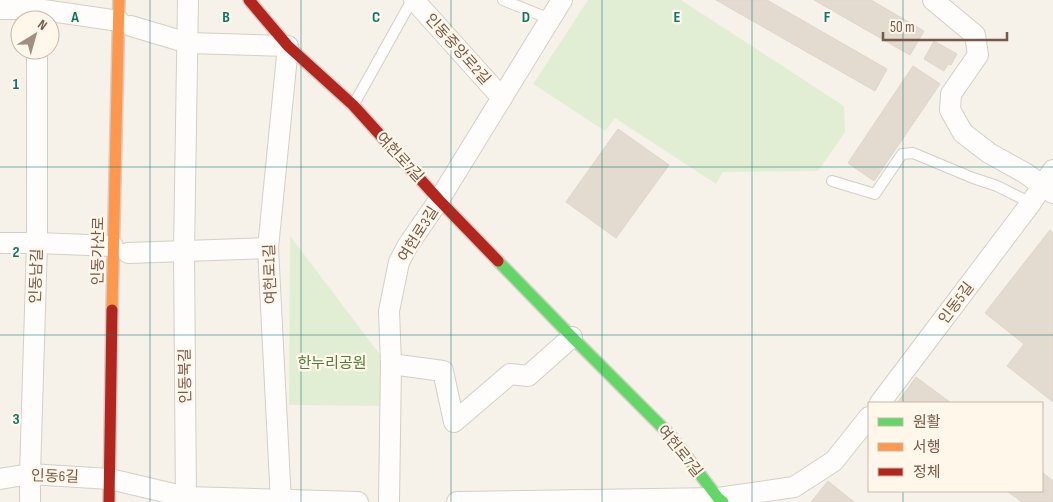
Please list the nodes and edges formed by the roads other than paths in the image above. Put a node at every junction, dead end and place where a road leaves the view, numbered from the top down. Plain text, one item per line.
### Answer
1 (119, 0) edge
2 (188, 0) edge
3 (249, 0) edge
4 (413, 0) edge
5 (503, 0) edge
6 (562, 0) edge
7 (933, 0) edge
8 (60, 17) edge
9 (550, 19) junction
10 (128, 23) junction
11 (188, 43) junction
12 (288, 46) junction
13 (37, 60) edge
14 (502, 98) junction
15 (353, 105) junction
16 (832, 181) dead end
17 (1049, 183) edge
18 (439, 200) junction
19 (1031, 203) junction
20 (0, 243) edge
21 (37, 243) junction
22 (268, 248) junction
23 (124, 251) junction
24 (184, 251) junction
25 (572, 337) junction
26 (391, 364) junction
27 (881, 402) edge
28 (868, 418) edge
29 (30, 474) junction
30 (0, 479) edge
31 (121, 481) junction
32 (186, 499) edge
33 (281, 501) edge
34 (719, 501) edge
35 (30, 502) edge
36 (109, 502) edge
37 (358, 502) edge
38 (389, 502) edge
39 (457, 502) edge

1 - 10 street, 인동가산로
2 - 11 street, 인동북길
3 - 12 street, 여헌로7길
4 - 14 street, 인동중앙로2길
4 - 15 lane, 인동중앙로2길
5 - 9 lane
6 - 9 street, 여헌로3길
7 - 17 street
8 - 10 street
9 - 14 street, 여헌로3길
10 - 11 street
10 - 23 street, 인동가산로
11 - 12 street
11 - 24 street, 인동북길
12 - 15 street, 여헌로7길
12 - 22 street, 여헌로1길
13 - 21 street, 인동남길
14 - 18 street, 여헌로3길
15 - 18 street, 여헌로7길
16 - 19 lane
17 - 19 street, 인동5길
18 - 25 street, 여헌로7길
18 - 26 street, 여헌로3길
19 - 27 street, 인동5길
20 - 21 street
21 - 23 street
21 - 29 street, 인동남길
22 - 24 street
22 - 33 street, 여헌로1길
23 - 24 street
23 - 31 street, 인동가산로
24 - 32 street, 인동북길
25 - 26 street
25 - 34 street, 여헌로7길
26 - 38 street, 여헌로3길
28 - 34 street
29 - 30 street, 인동6길
29 - 31 street, 인동6길
29 - 35 street, 인동남길
31 - 32 street
31 - 36 street, 인동가산로
32 - 33 street
33 - 37 street
34 - 39 street

